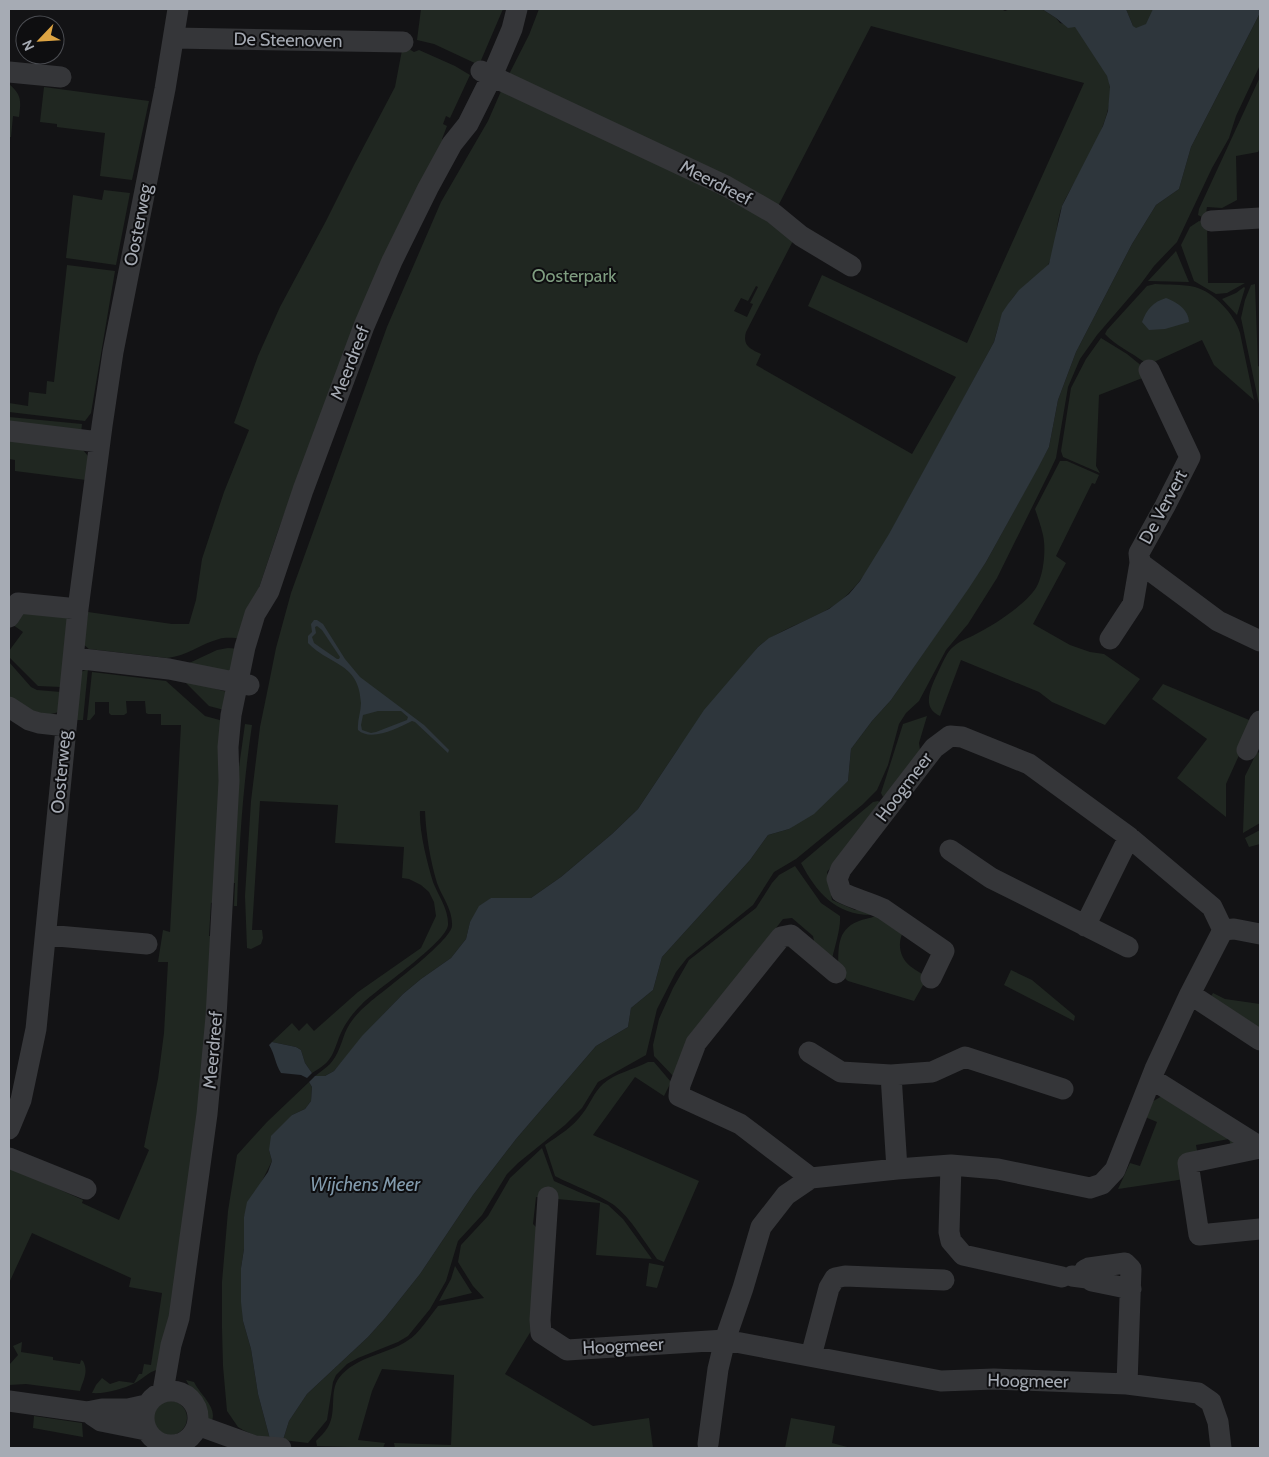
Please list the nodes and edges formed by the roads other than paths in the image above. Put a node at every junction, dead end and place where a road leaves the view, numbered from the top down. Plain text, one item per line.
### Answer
1 (178, 9) edge
2 (516, 9) edge
3 (174, 38) junction
4 (403, 42) dead end
5 (9, 72) edge
6 (486, 74) junction
7 (61, 77) dead end
8 (1260, 218) edge
9 (1211, 221) dead end
10 (851, 266) dead end
11 (1149, 370) dead end
12 (9, 430) edge
13 (99, 442) junction
14 (1140, 563) junction
15 (78, 609) junction
16 (9, 617) edge
17 (1110, 639) dead end
18 (1260, 641) edge
19 (74, 658) junction
20 (243, 684) junction
21 (9, 708) edge
22 (1260, 721) edge
23 (66, 726) junction
24 (1247, 750) dead end
25 (1129, 837) junction
26 (950, 850) dead end
27 (1085, 926) junction
28 (1223, 930) junction
29 (1260, 934) edge
30 (46, 935) junction
31 (146, 944) dead end
32 (1128, 947) dead end
33 (836, 973) dead end
34 (931, 978) dead end
35 (1190, 994) junction
36 (1260, 1040) edge
37 (809, 1052) dead end
38 (891, 1075) junction
39 (1152, 1079) junction
40 (1063, 1089) dead end
41 (9, 1129) edge
42 (1260, 1148) edge
43 (9, 1158) edge
44 (951, 1165) junction
45 (897, 1169) junction
46 (810, 1178) junction
47 (86, 1189) dead end
48 (548, 1197) dead end
49 (1260, 1229) edge
50 (944, 1280) dead end
51 (725, 1340) junction
52 (811, 1356) junction
53 (1127, 1384) junction
54 (173, 1392) junction
55 (9, 1401) edge
56 (146, 1405) junction
57 (87, 1412) junction
58 (197, 1425) junction
59 (165, 1443) edge
60 (708, 1444) dead end
61 (281, 1448) edge
62 (1221, 1448) edge

1 - 3 street, Oosterweg
2 - 6 street, Meerdreef
3 - 4 street, De Steenoven
3 - 13 street, Oosterweg
5 - 7 street
6 - 10 street, Meerdreef
6 - 20 street, Meerdreef
8 - 9 street
11 - 14 street, De Ververt
12 - 13 street
13 - 15 street, Oosterweg
14 - 17 street, De Ververt
14 - 18 street, De Ververt
15 - 16 street
15 - 19 street, Oosterweg
19 - 20 street
19 - 23 street, Oosterweg
20 - 54 street, Meerdreef
21 - 23 street
22 - 24 street
23 - 30 street, Oosterweg
25 - 27 street
25 - 28 street, Hoogmeer
25 - 34 street, Hoogmeer
26 - 27 street
27 - 32 street
28 - 29 street
28 - 35 street
30 - 31 street
30 - 41 street, Oosterweg
33 - 46 street
35 - 36 street
35 - 39 street
37 - 38 street
38 - 40 street
38 - 45 street
39 - 42 street
39 - 44 street
42 - 49 street
43 - 47 street
44 - 45 street
44 - 53 street
45 - 46 street
46 - 51 street
48 - 51 street, Hoogmeer
50 - 52 street
51 - 52 street, Hoogmeer
51 - 60 street
52 - 53 street, Hoogmeer
53 - 62 street, Hoogmeer
54 - 56 street
54 - 58 street
55 - 57 street
56 - 57 street
56 - 59 street
57 - 59 street
58 - 59 street
58 - 61 street

